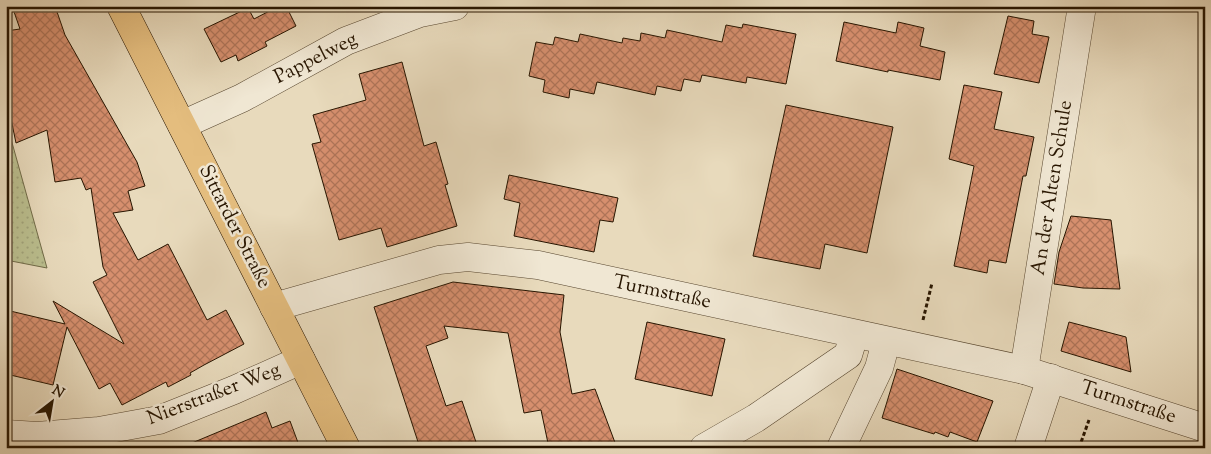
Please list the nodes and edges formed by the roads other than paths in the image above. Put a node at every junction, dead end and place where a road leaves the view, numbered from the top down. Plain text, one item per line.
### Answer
1 (121, 6) edge
2 (455, 6) edge
3 (1082, 6) edge
4 (182, 125) junction
5 (274, 308) junction
6 (854, 335) junction
7 (886, 342) junction
8 (300, 360) junction
9 (1024, 370) junction
10 (1051, 378) junction
11 (1205, 428) edge
12 (6, 434) edge
13 (346, 448) edge
14 (704, 448) edge
15 (841, 448) edge
16 (1028, 448) edge

1 - 4 main road, Sittarder Straße
2 - 4 street, Pappelweg
3 - 9 street, An der Alten Schule
4 - 5 main road, Sittarder Straße
5 - 6 street, Turmstraße
5 - 8 main road, Sittarder Straße
6 - 7 street, Turmstraße
6 - 14 street
7 - 9 street, Turmstraße
7 - 15 street
8 - 12 street, Nierstraßer Weg
8 - 13 main road, Sittarder Straße
9 - 10 street, Turmstraße
10 - 11 street, Turmstraße
10 - 16 street

